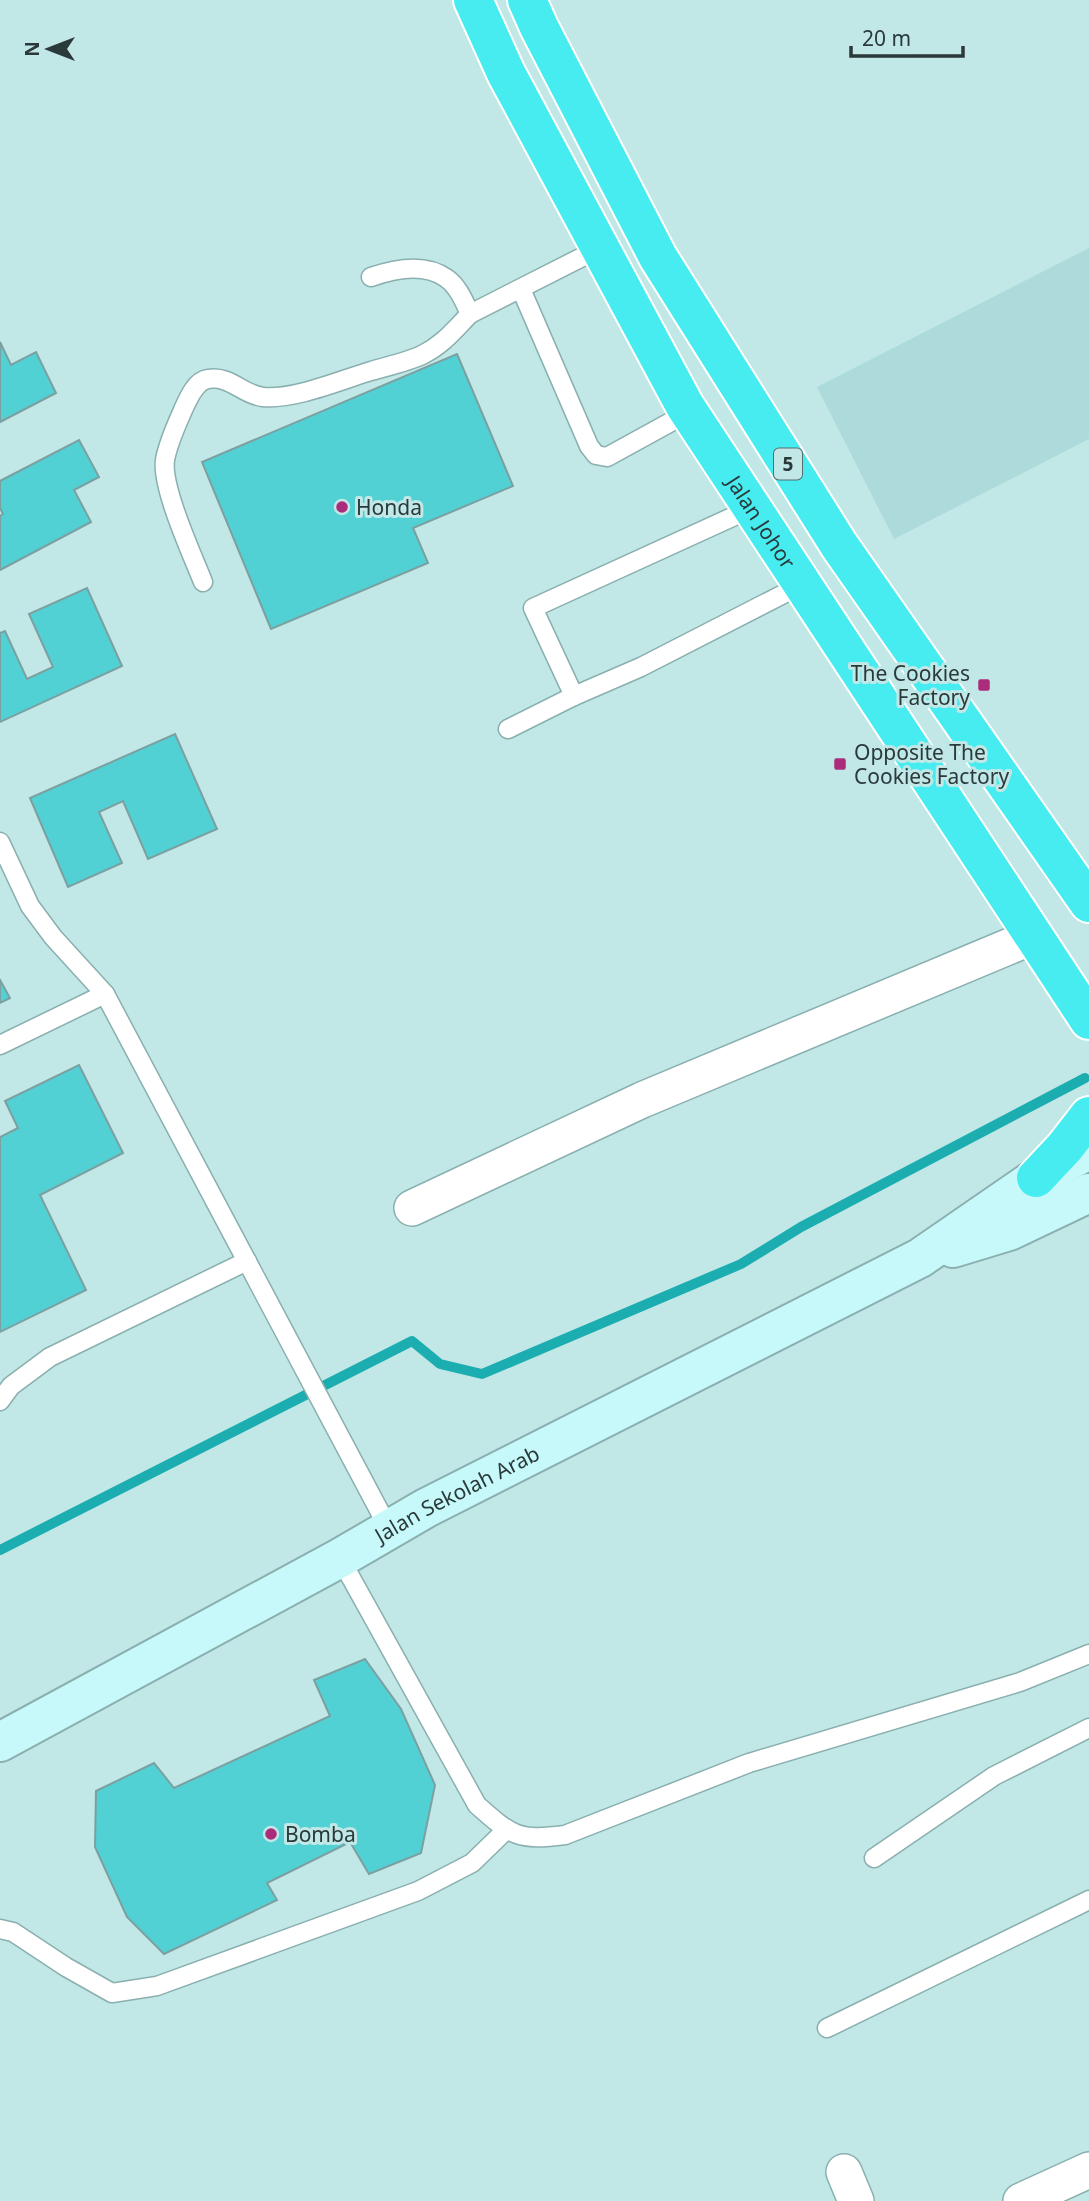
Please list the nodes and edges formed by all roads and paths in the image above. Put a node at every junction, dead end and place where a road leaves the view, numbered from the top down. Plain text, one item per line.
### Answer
1 (473, 0) edge
2 (527, 0) edge
3 (600, 248) junction
4 (371, 277) dead end
5 (521, 289) junction
6 (470, 314) junction
7 (689, 412) junction
8 (752, 508) junction
9 (203, 582) dead end
10 (803, 584) junction
11 (574, 696) junction
12 (508, 729) dead end
13 (0, 842) edge
14 (1089, 903) edge
15 (1034, 936) junction
16 (105, 994) junction
17 (1089, 1020) edge
18 (0, 1045) edge
19 (1089, 1116) edge
20 (1089, 1150) edge
21 (1036, 1178) junction
22 (1089, 1193) edge
23 (412, 1208) dead end
24 (920, 1258) junction
25 (247, 1261) junction
26 (0, 1401) edge
27 (389, 1530) junction
28 (340, 1558) junction
29 (1089, 1654) edge
30 (1089, 1728) edge
31 (0, 1742) edge
32 (506, 1830) junction
33 (874, 1858) dead end
34 (1089, 1900) edge
35 (0, 1929) edge
36 (827, 2028) dead end
37 (1089, 2170) edge
38 (1021, 2201) edge

1 - 3 highway, Jalan Johor
2 - 14 highway, 5
3 - 5 lane
3 - 7 highway, Jalan Johor
4 - 6 lane
5 - 6 lane
5 - 7 lane
6 - 9 lane
7 - 8 highway, Jalan Johor
8 - 10 highway, Jalan Johor
8 - 11 lane
10 - 11 lane
10 - 15 highway, Jalan Johor
11 - 12 lane
13 - 16 lane
15 - 17 highway, Jalan Johor
15 - 23 street
16 - 18 lane
16 - 25 lane
19 - 21 highway
20 - 21 main road, Jalan Sekolah Arab
21 - 24 main road, Jalan Sekolah Arab
22 - 24 main road, Jalan Sekolah Arab
24 - 27 main road, Jalan Sekolah Arab
25 - 26 lane
25 - 27 lane
27 - 28 main road, Jalan Sekolah Arab
28 - 31 main road, Jalan Sekolah Arab
28 - 32 lane
29 - 32 lane
30 - 33 lane
32 - 35 lane
34 - 36 lane
37 - 38 street

